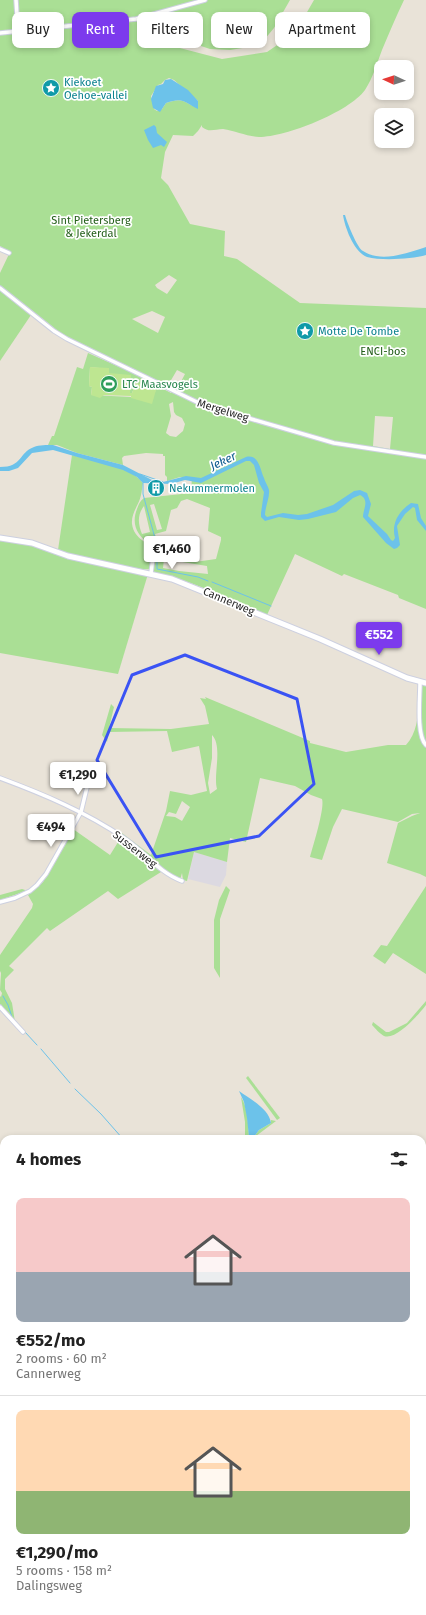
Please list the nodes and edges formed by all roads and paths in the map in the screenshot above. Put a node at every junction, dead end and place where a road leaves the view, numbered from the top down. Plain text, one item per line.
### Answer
1 (16, 0) edge
2 (205, 0) edge
3 (17, 12) edge
4 (64, 26) edge
5 (12, 32) edge
6 (0, 34) edge
7 (0, 249) edge
8 (9, 253) dead end
9 (0, 288) edge
10 (426, 457) edge
11 (0, 538) edge
12 (151, 546) dead end
13 (151, 573) junction
14 (423, 683) edge
15 (426, 745) edge
16 (0, 778) edge
17 (88, 784) dead end
18 (81, 812) junction
19 (182, 881) dead end
20 (0, 902) edge
21 (0, 1007) edge
22 (22, 1032) dead end

1 - 3 street
2 - 4 street
5 - 6 street
7 - 8 street
9 - 10 street, Mergelweg
11 - 13 main road, Cannerweg
12 - 13 street
13 - 14 main road, Cannerweg
14 - 15 street
16 - 18 street, Susserweg
17 - 18 street
18 - 19 street, Susserweg
18 - 20 street
21 - 22 street

